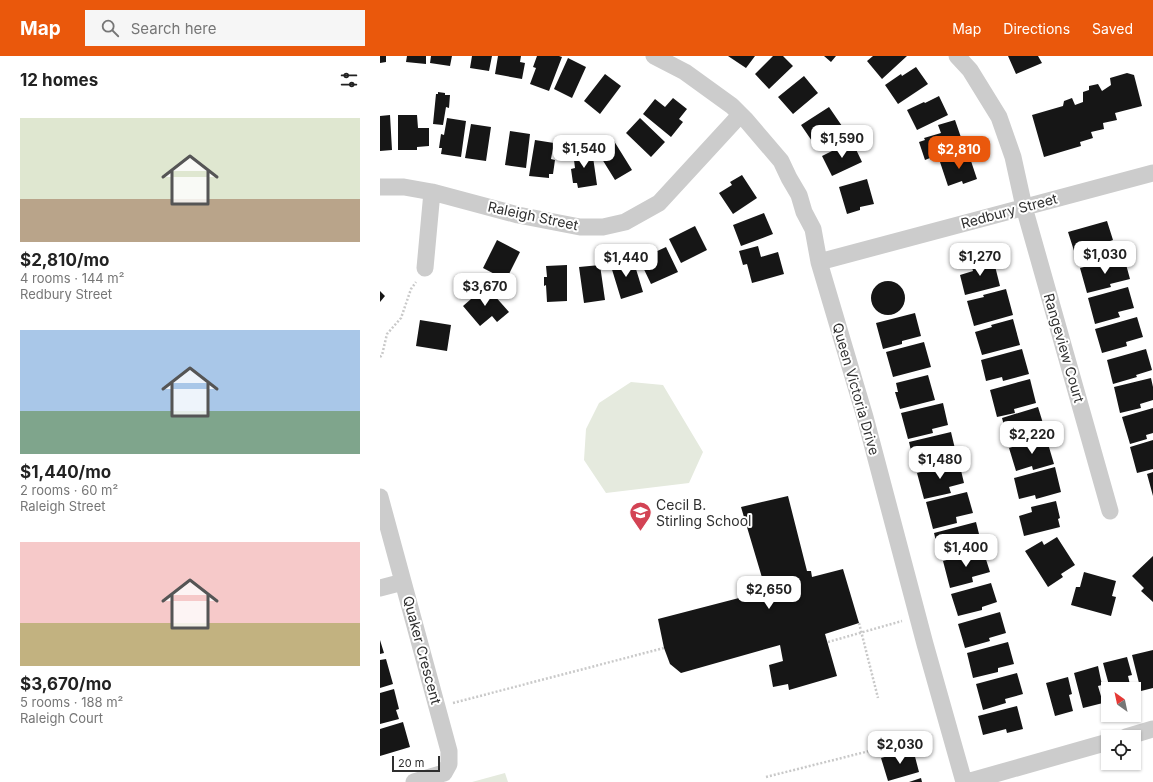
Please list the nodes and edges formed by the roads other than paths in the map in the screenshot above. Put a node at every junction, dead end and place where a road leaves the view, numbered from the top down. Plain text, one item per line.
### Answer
1 (654, 56) edge
2 (957, 56) edge
3 (740, 115) junction
4 (1153, 173) edge
5 (380, 187) edge
6 (432, 192) junction
7 (1024, 207) junction
8 (819, 262) junction
9 (425, 268) road end
10 (380, 497) edge
11 (1110, 511) dead end
12 (403, 582) junction
13 (380, 588) edge
14 (1153, 729) edge
15 (1141, 733) edge
16 (1101, 744) edge
17 (414, 782) edge
18 (965, 782) edge

1 - 3 street, Queen Victoria Drive
2 - 7 street, Rangeview Court
3 - 6 street, Raleigh Street
3 - 8 street, Queen Victoria Drive
4 - 7 street, Redbury Street
5 - 6 street, Raleigh Street
6 - 9 street
7 - 8 street, Redbury Street
7 - 11 street, Rangeview Court
8 - 18 street, Queen Victoria Drive
10 - 12 street, Quaker Crescent
12 - 13 street
12 - 17 street, Quaker Crescent
14 - 15 street
16 - 18 street

